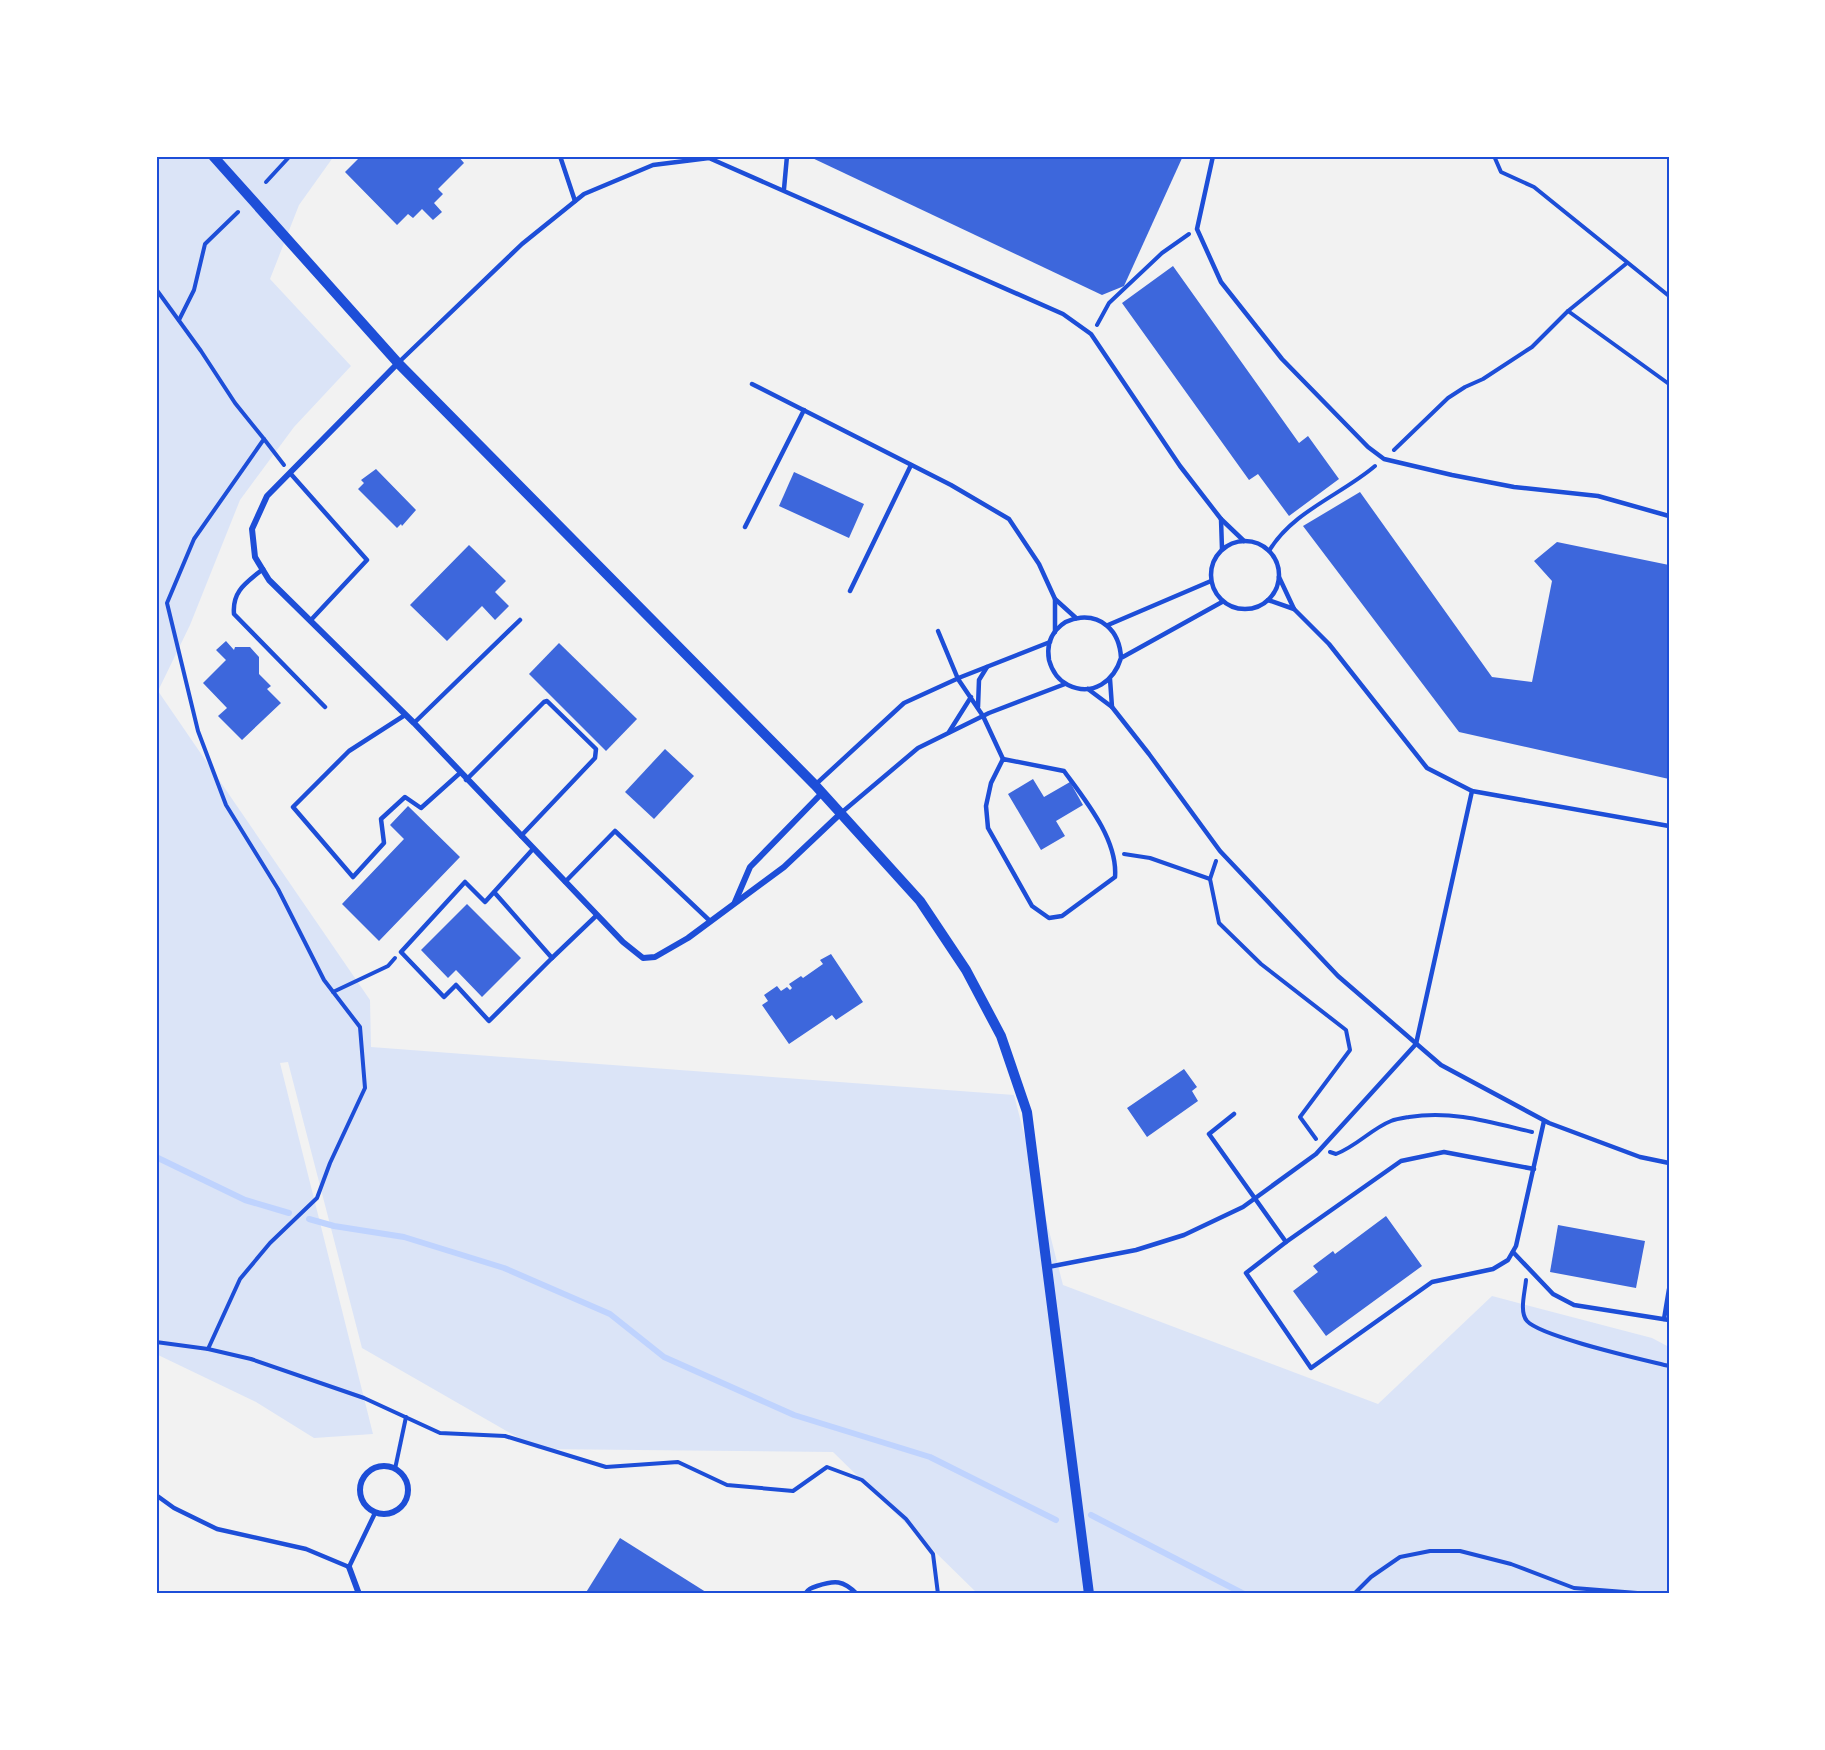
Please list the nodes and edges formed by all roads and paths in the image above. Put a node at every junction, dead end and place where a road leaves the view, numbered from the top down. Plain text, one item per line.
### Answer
1 (213, 156) edge
2 (290, 156) edge
3 (560, 156) edge
4 (787, 156) edge
5 (1213, 156) edge
6 (1494, 156) edge
7 (700, 158) edge
8 (266, 182) dead end
9 (784, 189) junction
10 (575, 201) junction
11 (238, 212) dead end
12 (1197, 229) junction
13 (1627, 263) junction
14 (156, 289) edge
15 (1669, 297) edge
16 (1568, 311) junction
17 (179, 320) junction
18 (1091, 334) junction
19 (398, 363) junction
20 (752, 384) dead end
21 (1669, 384) edge
22 (804, 410) junction
23 (264, 440) junction
24 (1384, 459) junction
25 (911, 465) junction
26 (290, 473) junction
27 (1669, 516) edge
28 (1221, 519) junction
29 (745, 527) dead end
30 (1244, 541) junction
31 (1222, 549) junction
32 (1269, 551) junction
33 (263, 569) junction
34 (1279, 577) junction
35 (1211, 581) junction
36 (850, 591) dead end
37 (1055, 599) junction
38 (1268, 600) junction
39 (1222, 602) junction
40 (1294, 609) junction
41 (1076, 618) junction
42 (520, 620) dead end
43 (310, 621) junction
44 (1108, 625) junction
45 (938, 631) dead end
46 (1055, 632) junction
47 (1050, 642) junction
48 (1120, 658) junction
49 (987, 667) junction
50 (958, 679) junction
51 (1110, 679) junction
52 (1065, 684) junction
53 (1088, 690) junction
54 (971, 697) junction
55 (325, 707) dead end
56 (1112, 707) junction
57 (978, 709) junction
58 (405, 715) junction
59 (983, 716) junction
60 (414, 723) junction
61 (950, 732) junction
62 (1003, 759) junction
63 (460, 773) junction
64 (466, 780) junction
65 (818, 789) junction
66 (1472, 791) junction
67 (840, 814) junction
68 (1669, 826) edge
69 (521, 836) junction
70 (533, 849) junction
71 (1114, 852) junction
72 (1220, 852) junction
73 (1210, 879) junction
74 (565, 882) junction
75 (494, 892) junction
76 (735, 903) junction
77 (597, 915) junction
78 (710, 921) junction
79 (401, 952) junction
80 (552, 958) junction
81 (333, 992) junction
82 (1416, 1044) junction
83 (1234, 1114) dead end
84 (1544, 1120) junction
85 (1541, 1134) junction
86 (1322, 1148) junction
87 (1669, 1163) edge
88 (1534, 1169) junction
89 (1257, 1198) junction
90 (1287, 1242) junction
91 (1513, 1252) junction
92 (1527, 1266) junction
93 (1048, 1267) junction
94 (1669, 1290) edge
95 (1666, 1320) edge
96 (156, 1342) edge
97 (208, 1349) junction
98 (1669, 1366) edge
99 (406, 1417) junction
100 (395, 1469) junction
101 (156, 1494) edge
102 (375, 1513) junction
103 (349, 1567) junction
104 (359, 1594) edge
105 (805, 1594) edge
106 (857, 1594) edge
107 (938, 1594) edge
108 (1089, 1594) edge
109 (1354, 1594) edge
110 (1650, 1594) edge

1 - 19 street
2 - 8 path
3 - 10 lane
4 - 9 lane
5 - 12 lane
6 - 13 path
7 - 9 lane
7 - 10 lane
9 - 18 lane
10 - 19 lane
11 - 17 path
12 - 18 path
12 - 24 lane
13 - 15 path
13 - 16 path
14 - 17 path
16 - 21 path
16 - 24 path
17 - 23 path
18 - 28 lane
19 - 26 street
19 - 65 street
20 - 22 lane
22 - 25 lane
22 - 29 lane
23 - 26 path
23 - 81 path
24 - 27 lane
24 - 32 path
25 - 36 lane
25 - 37 lane
26 - 33 street
26 - 43 lane
28 - 30 lane
28 - 31 lane
30 - 31 lane
30 - 32 lane
31 - 35 lane
32 - 34 lane
33 - 43 street
33 - 55 lane
34 - 38 lane
34 - 40 lane
35 - 39 lane
35 - 44 lane
37 - 41 lane
37 - 46 lane
38 - 39 lane
38 - 40 lane
39 - 48 lane
40 - 66 lane
41 - 44 lane
41 - 46 lane
42 - 60 lane
43 - 58 street
44 - 48 lane
45 - 50 lane
46 - 47 lane
47 - 49 lane
47 - 52 lane
48 - 51 lane
49 - 50 lane
49 - 57 lane
50 - 54 lane
50 - 65 lane
51 - 53 lane
51 - 56 lane
52 - 53 lane
52 - 59 lane
53 - 56 lane
54 - 57 lane
54 - 61 lane
56 - 72 lane
57 - 59 lane
58 - 60 street
58 - 63 lane
59 - 61 lane
59 - 62 lane
60 - 63 street
61 - 67 lane
62 - 71 lane
62 - 71 lane
63 - 64 street
64 - 69 street
64 - 69 lane
65 - 67 street
65 - 76 street
66 - 68 lane
66 - 82 lane
67 - 76 street
67 - 93 street
69 - 70 street
70 - 74 street
70 - 75 lane
71 - 73 path
72 - 73 path
72 - 82 lane
73 - 86 path
74 - 77 street
74 - 78 lane
75 - 79 lane
75 - 80 lane
76 - 78 street
77 - 78 street
77 - 80 lane
79 - 80 lane
79 - 81 path
81 - 97 path
82 - 84 lane
82 - 86 lane
83 - 89 lane
84 - 85 lane
84 - 87 lane
85 - 86 path
85 - 88 lane
86 - 89 lane
88 - 90 lane
88 - 91 lane
89 - 90 lane
89 - 93 lane
90 - 91 lane
91 - 92 lane
92 - 95 lane
92 - 98 path
93 - 108 street
94 - 95 lane
96 - 97 path
97 - 99 path
99 - 100 path
99 - 107 path
100 - 102 street
100 - 102 street
101 - 103 lane
102 - 103 lane
103 - 104 street
105 - 106 lane
109 - 110 path

